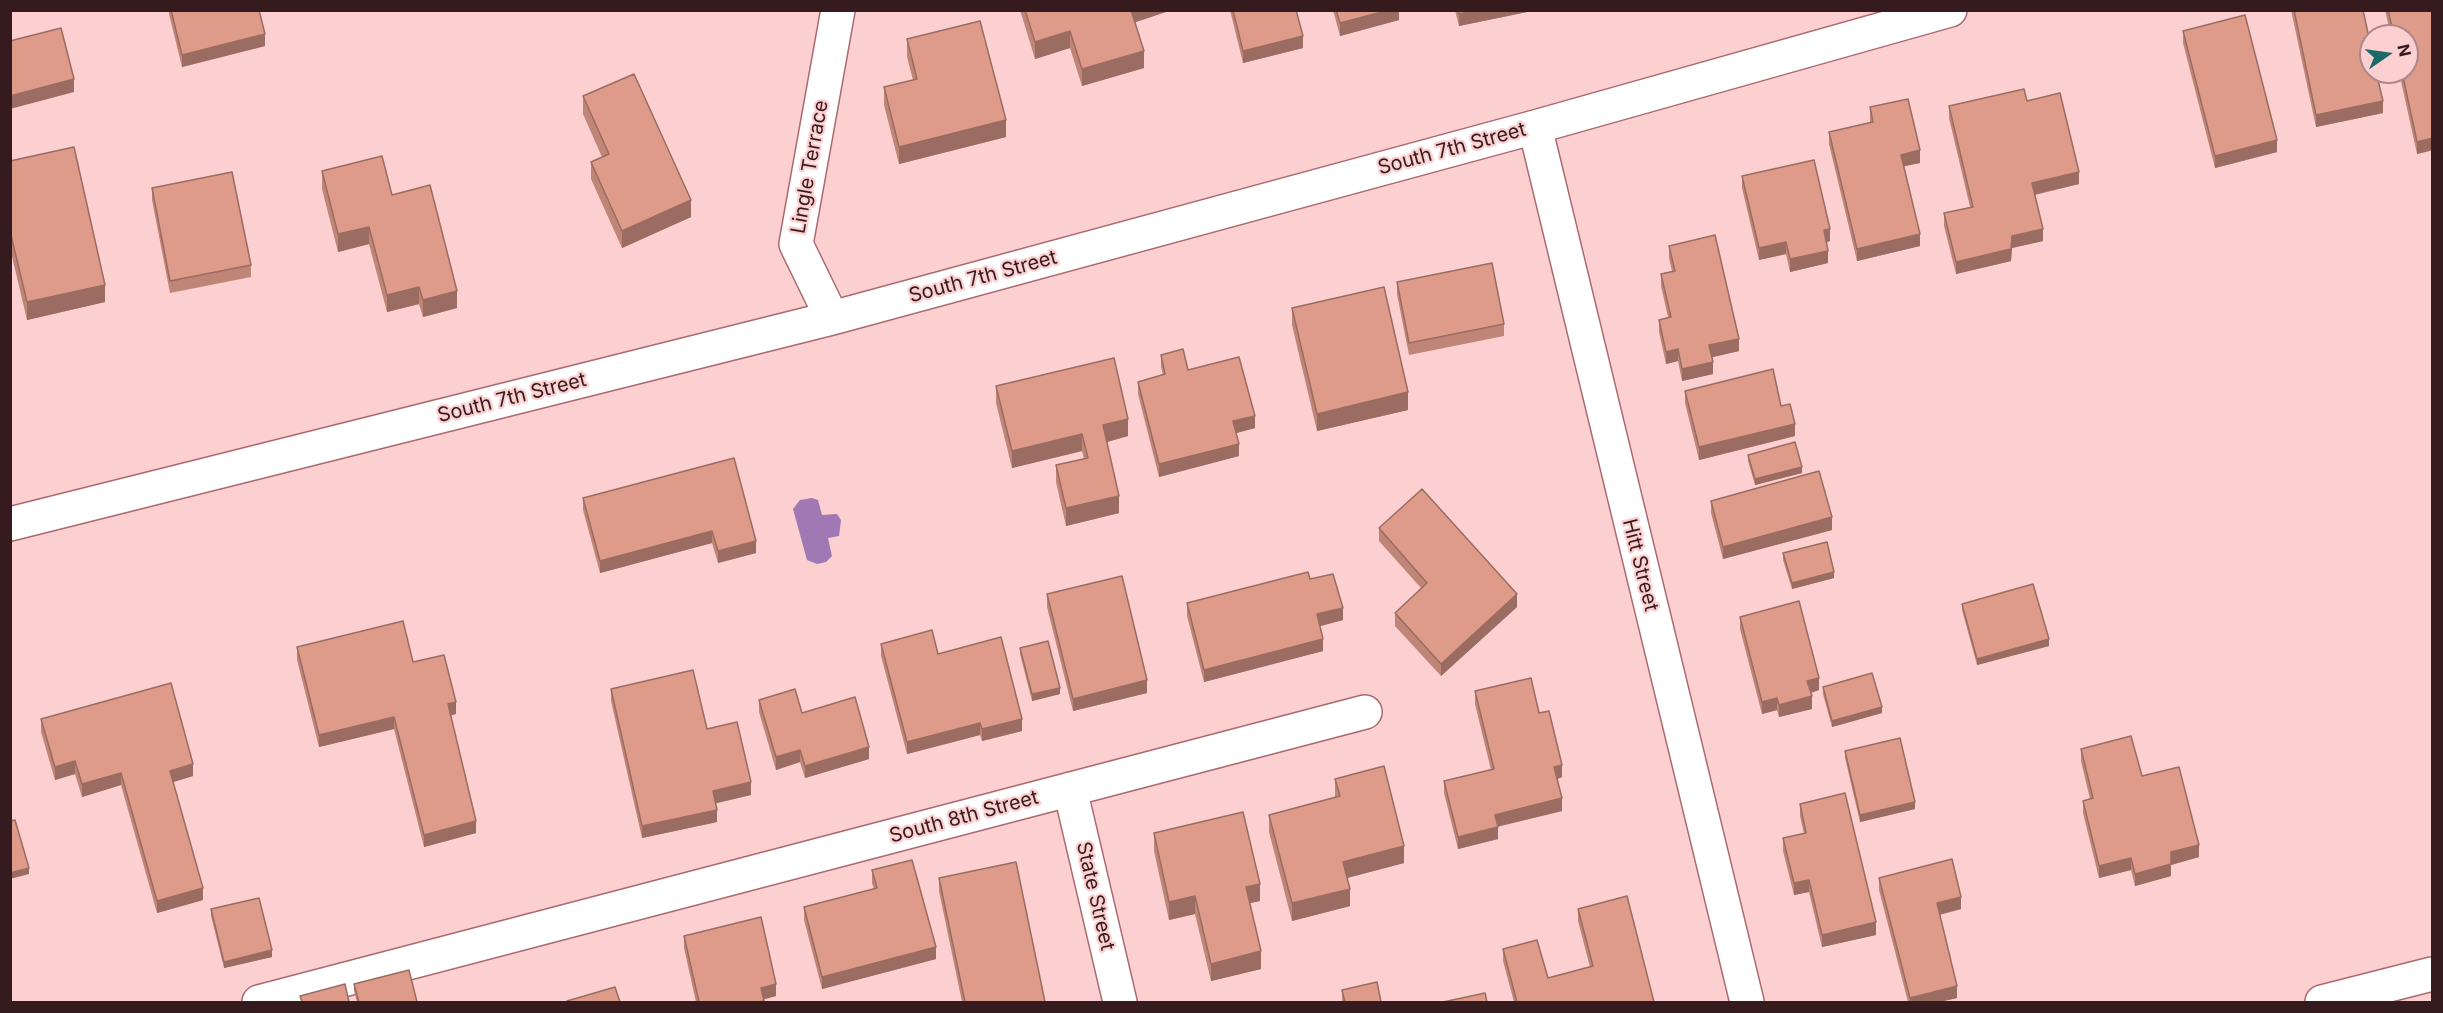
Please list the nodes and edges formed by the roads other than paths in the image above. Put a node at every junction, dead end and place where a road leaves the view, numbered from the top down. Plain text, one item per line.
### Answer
1 (838, 10) edge
2 (1950, 10) edge
3 (1917, 15) edge
4 (1535, 127) junction
5 (832, 318) junction
6 (10, 524) edge
7 (1365, 712) dead end
8 (1070, 789) junction
9 (2433, 974) edge
10 (259, 1002) edge
11 (1120, 1002) edge
12 (1747, 1002) edge
13 (2322, 1002) edge

1 - 5 street, Lingle Terrace
2 - 3 street, South 7th Street
3 - 4 street, South 7th Street
4 - 5 street, South 7th Street
4 - 12 street, Hitt Street
5 - 6 street, South 7th Street
7 - 8 street, South 8th Street
8 - 10 street, South 8th Street
8 - 11 street, State Street
9 - 13 street

